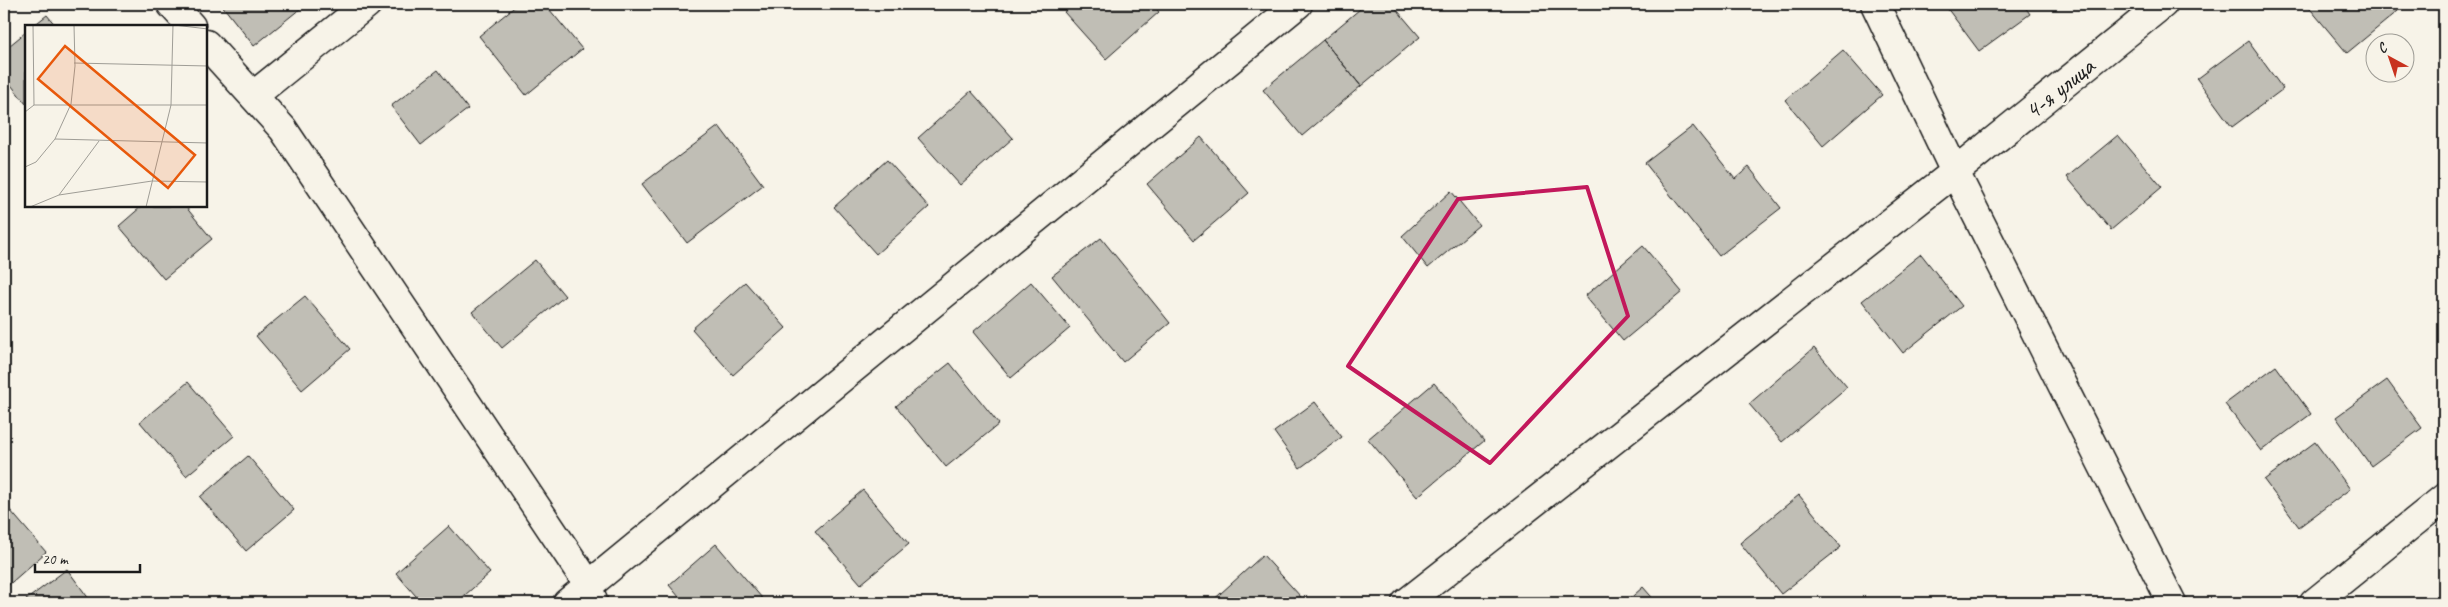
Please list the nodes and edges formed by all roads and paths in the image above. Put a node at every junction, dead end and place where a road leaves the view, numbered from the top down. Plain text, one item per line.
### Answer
1 (171, 4) edge
2 (366, 4) edge
3 (1298, 4) edge
4 (1875, 4) edge
5 (2163, 4) edge
6 (190, 25) edge
7 (208, 46) edge
8 (253, 96) junction
9 (1955, 172) junction
10 (2444, 498) edge
11 (591, 594) edge
12 (566, 603) edge
13 (1406, 603) edge
14 (2172, 603) edge
15 (2314, 603) edge

1 - 6 street
2 - 8 street
3 - 11 street
4 - 9 street
5 - 9 street, 4-я улица
7 - 8 street
8 - 11 street
9 - 13 street, 4-я улица
9 - 14 street
10 - 15 street
11 - 12 street

